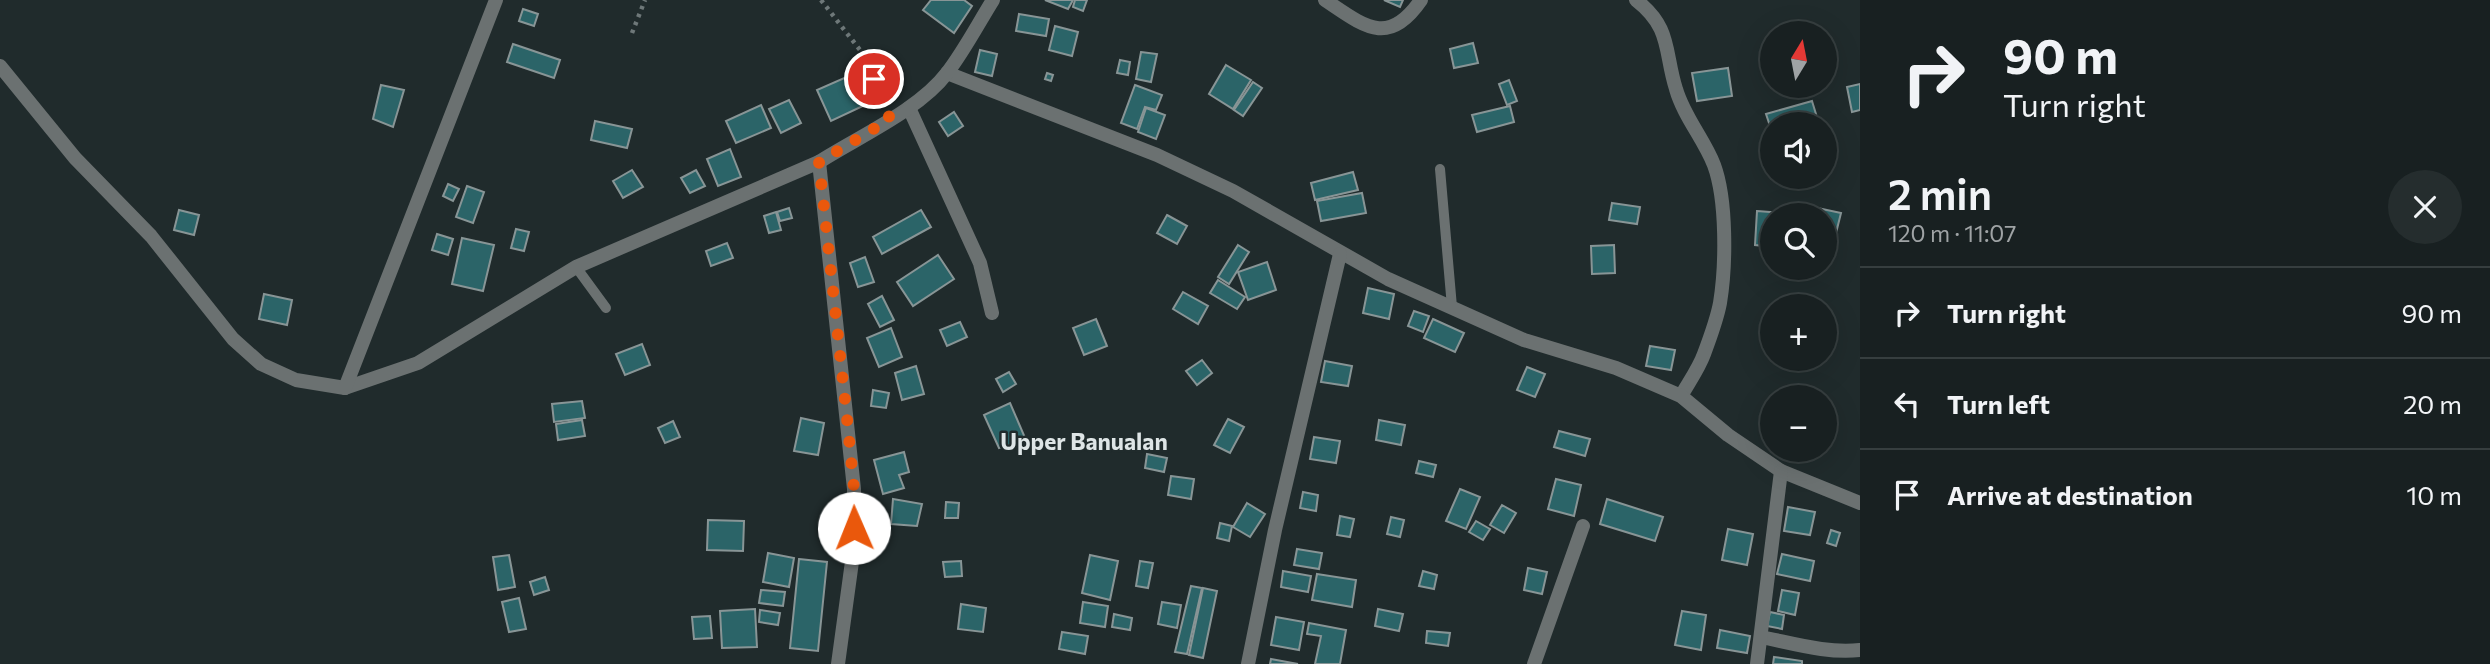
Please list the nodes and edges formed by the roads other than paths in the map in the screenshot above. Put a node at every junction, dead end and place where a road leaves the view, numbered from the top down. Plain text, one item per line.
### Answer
1 (496, 0) edge
2 (993, 0) edge
3 (1325, 0) edge
4 (1421, 0) edge
5 (1636, 0) edge
6 (0, 66) edge
7 (947, 73) junction
8 (909, 108) junction
9 (819, 162) junction
10 (1440, 169) dead end
11 (1340, 254) junction
12 (576, 267) junction
13 (1452, 307) junction
14 (606, 308) dead end
15 (992, 313) dead end
16 (345, 388) junction
17 (1681, 396) junction
18 (1782, 471) junction
19 (1860, 503) edge
20 (1583, 526) dead end
21 (1761, 638) junction
22 (1860, 650) edge
23 (838, 664) edge
24 (1248, 664) edge
25 (1534, 664) edge
26 (1757, 664) edge

1 - 16 street
2 - 7 street
3 - 4 street
5 - 17 street
6 - 16 street
7 - 8 street
7 - 11 street
8 - 9 street
8 - 15 street
9 - 12 street
9 - 23 street
10 - 13 lane
11 - 13 street
11 - 24 street
12 - 14 lane
12 - 16 street
13 - 17 street
17 - 18 street
18 - 19 street
18 - 21 street
20 - 25 street
21 - 22 street
21 - 26 street

